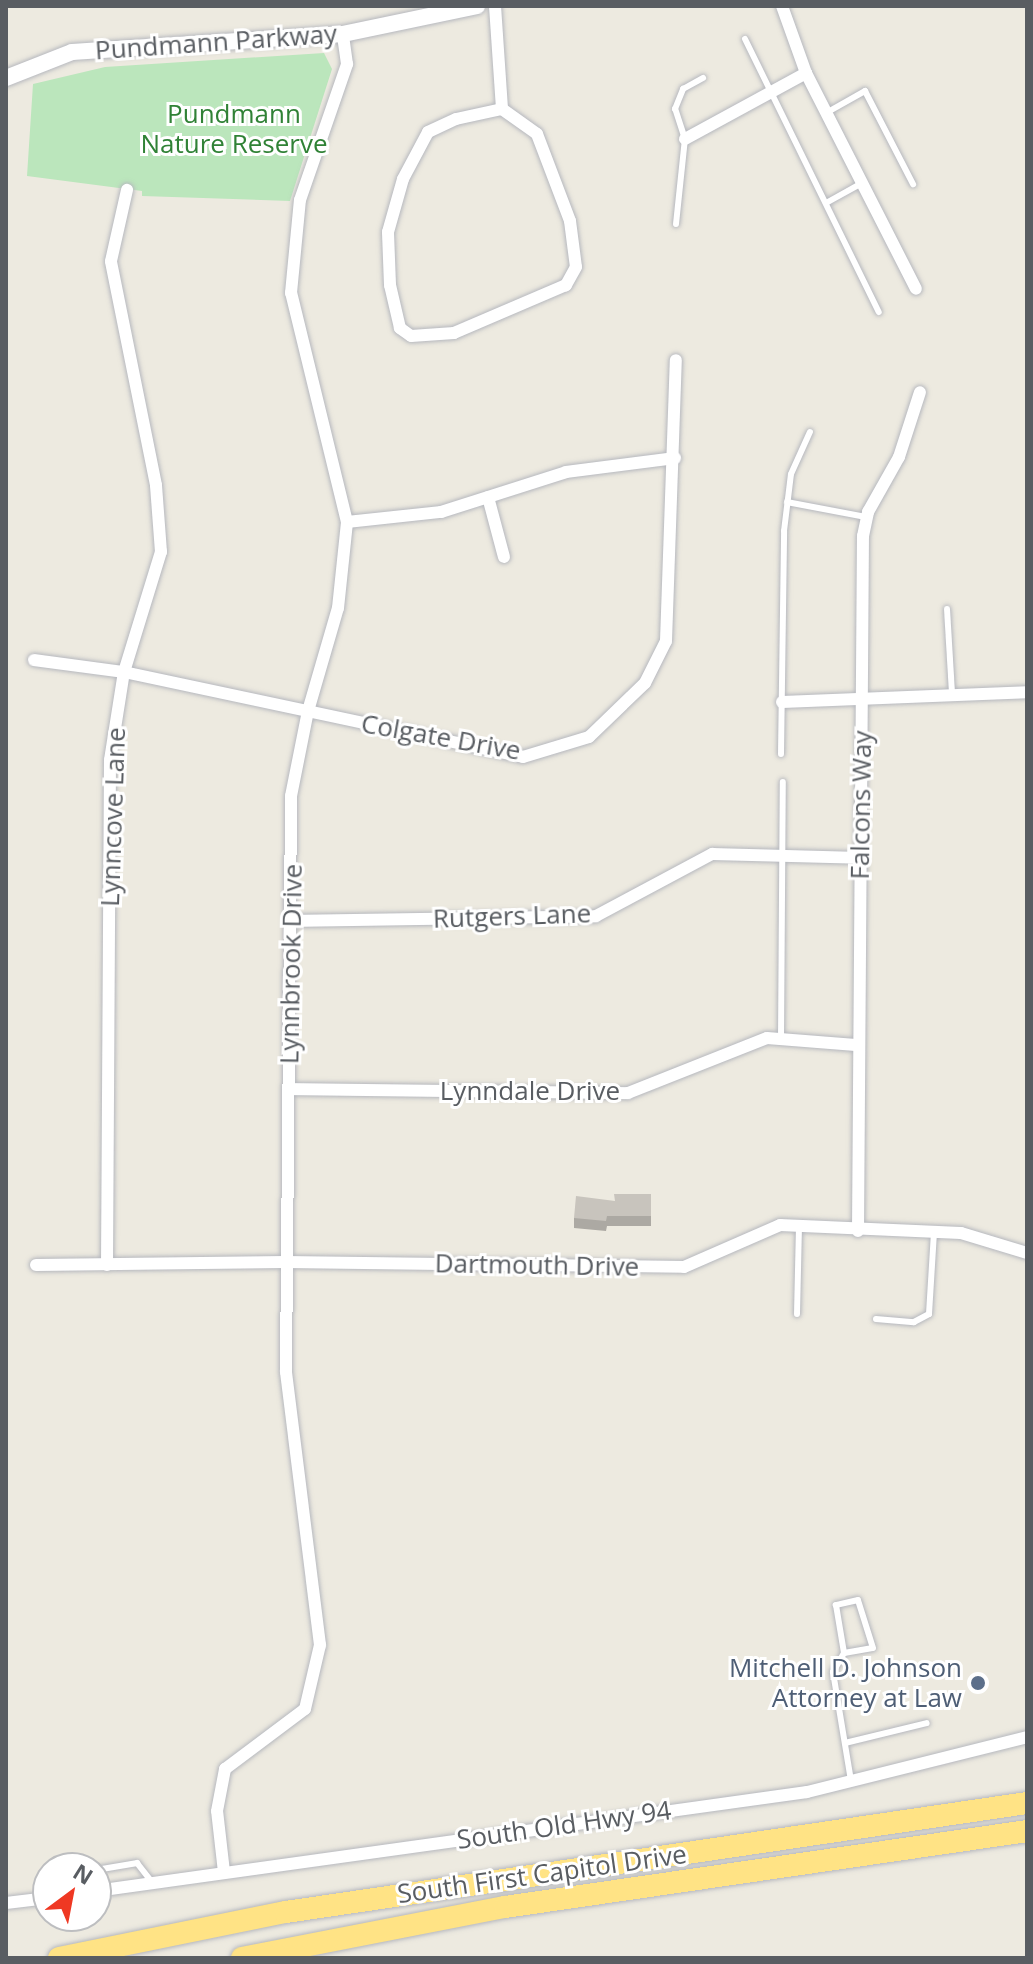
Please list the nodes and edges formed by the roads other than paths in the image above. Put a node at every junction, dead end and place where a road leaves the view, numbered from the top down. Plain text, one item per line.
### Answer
1 (477, 6) edge
2 (495, 6) edge
3 (782, 6) edge
4 (343, 34) junction
5 (745, 39) dead end
6 (806, 73) junction
7 (6, 78) edge
8 (703, 78) dead end
9 (771, 92) junction
10 (502, 109) junction
11 (826, 113) junction
12 (685, 139) junction
13 (862, 183) junction
14 (913, 184) dead end
15 (127, 190) dead end
16 (826, 203) junction
17 (676, 224) dead end
18 (916, 289) dead end
19 (879, 312) dead end
20 (676, 360) dead end
21 (920, 392) dead end
22 (810, 432) dead end
23 (675, 458) junction
24 (488, 497) junction
25 (787, 502) junction
26 (866, 517) junction
27 (347, 522) junction
28 (504, 557) dead end
29 (947, 609) dead end
30 (34, 660) dead end
31 (124, 672) junction
32 (1027, 692) edge
33 (952, 698) junction
34 (782, 702) junction
35 (862, 703) junction
36 (308, 711) junction
37 (781, 754) dead end
38 (783, 782) dead end
39 (783, 856) junction
40 (860, 858) junction
41 (293, 921) junction
42 (781, 1039) junction
43 (856, 1045) junction
44 (289, 1089) junction
45 (799, 1226) junction
46 (858, 1231) junction
47 (934, 1233) junction
48 (1027, 1253) edge
49 (285, 1262) junction
50 (36, 1265) dead end
51 (107, 1265) junction
52 (797, 1314) dead end
53 (876, 1319) dead end
54 (844, 1653) junction
55 (927, 1723) dead end
56 (1027, 1737) edge
57 (845, 1743) junction
58 (851, 1781) junction
59 (1027, 1803) edge
60 (1027, 1831) edge
61 (112, 1867) edge
62 (224, 1872) junction
63 (152, 1882) junction
64 (112, 1888) edge
65 (32, 1900) edge
66 (6, 1903) edge
67 (264, 1955) edge
68 (59, 1958) edge
69 (242, 1958) edge

1 - 4 street, Pundmann Parkway
2 - 10 street
3 - 6 street
4 - 7 street, Pundmann Parkway
4 - 27 street, Lynnbrook Drive
5 - 9 lane
6 - 9 street
6 - 11 street
8 - 12 lane
9 - 12 street
9 - 16 lane
10 - 10 street
11 - 13 street
11 - 14 lane
12 - 17 lane
13 - 16 lane
13 - 18 street
15 - 31 street, Lynncove Lane
16 - 19 lane
20 - 23 street, Colgate Drive
21 - 26 street, Falcons Way
22 - 25 lane
23 - 24 street
23 - 36 street, Colgate Drive
24 - 27 street
24 - 28 street
25 - 26 lane
25 - 34 lane
26 - 35 street, Falcons Way
27 - 36 street, Lynnbrook Drive
29 - 33 lane
30 - 31 street, Colgate Drive
31 - 36 street, Colgate Drive
31 - 51 street, Lynncove Lane
32 - 33 street
33 - 35 street
34 - 35 street
34 - 37 lane
35 - 40 street, Falcons Way
36 - 41 street, Lynnbrook Drive
38 - 39 lane
39 - 40 street, Rutgers Lane
39 - 41 street, Rutgers Lane
39 - 42 lane
40 - 43 street, Falcons Way
41 - 44 street, Lynnbrook Drive
42 - 43 street, Lynndale Drive
42 - 44 street, Lynndale Drive
43 - 46 street, Falcons Way
44 - 49 street, Lynnbrook Drive
45 - 46 street, Dartmouth Drive
45 - 49 street, Dartmouth Drive
45 - 52 lane
46 - 47 street, Dartmouth Drive
47 - 48 street, Dartmouth Drive
47 - 53 lane
49 - 51 street, Dartmouth Drive
49 - 62 street, Lynnbrook Drive
50 - 51 street, Dartmouth Drive
54 - 54 lane
54 - 57 lane
55 - 57 lane
56 - 58 street, South Old Hwy 94
57 - 58 lane
58 - 62 street, South Old Hwy 94
59 - 68 highway, South First Capitol Drive
60 - 67 highway, South First Capitol Drive
61 - 63 lane
62 - 63 street, South Old Hwy 94
63 - 64 street, South Old Hwy 94
65 - 66 street
67 - 69 highway, South First Capitol Drive

